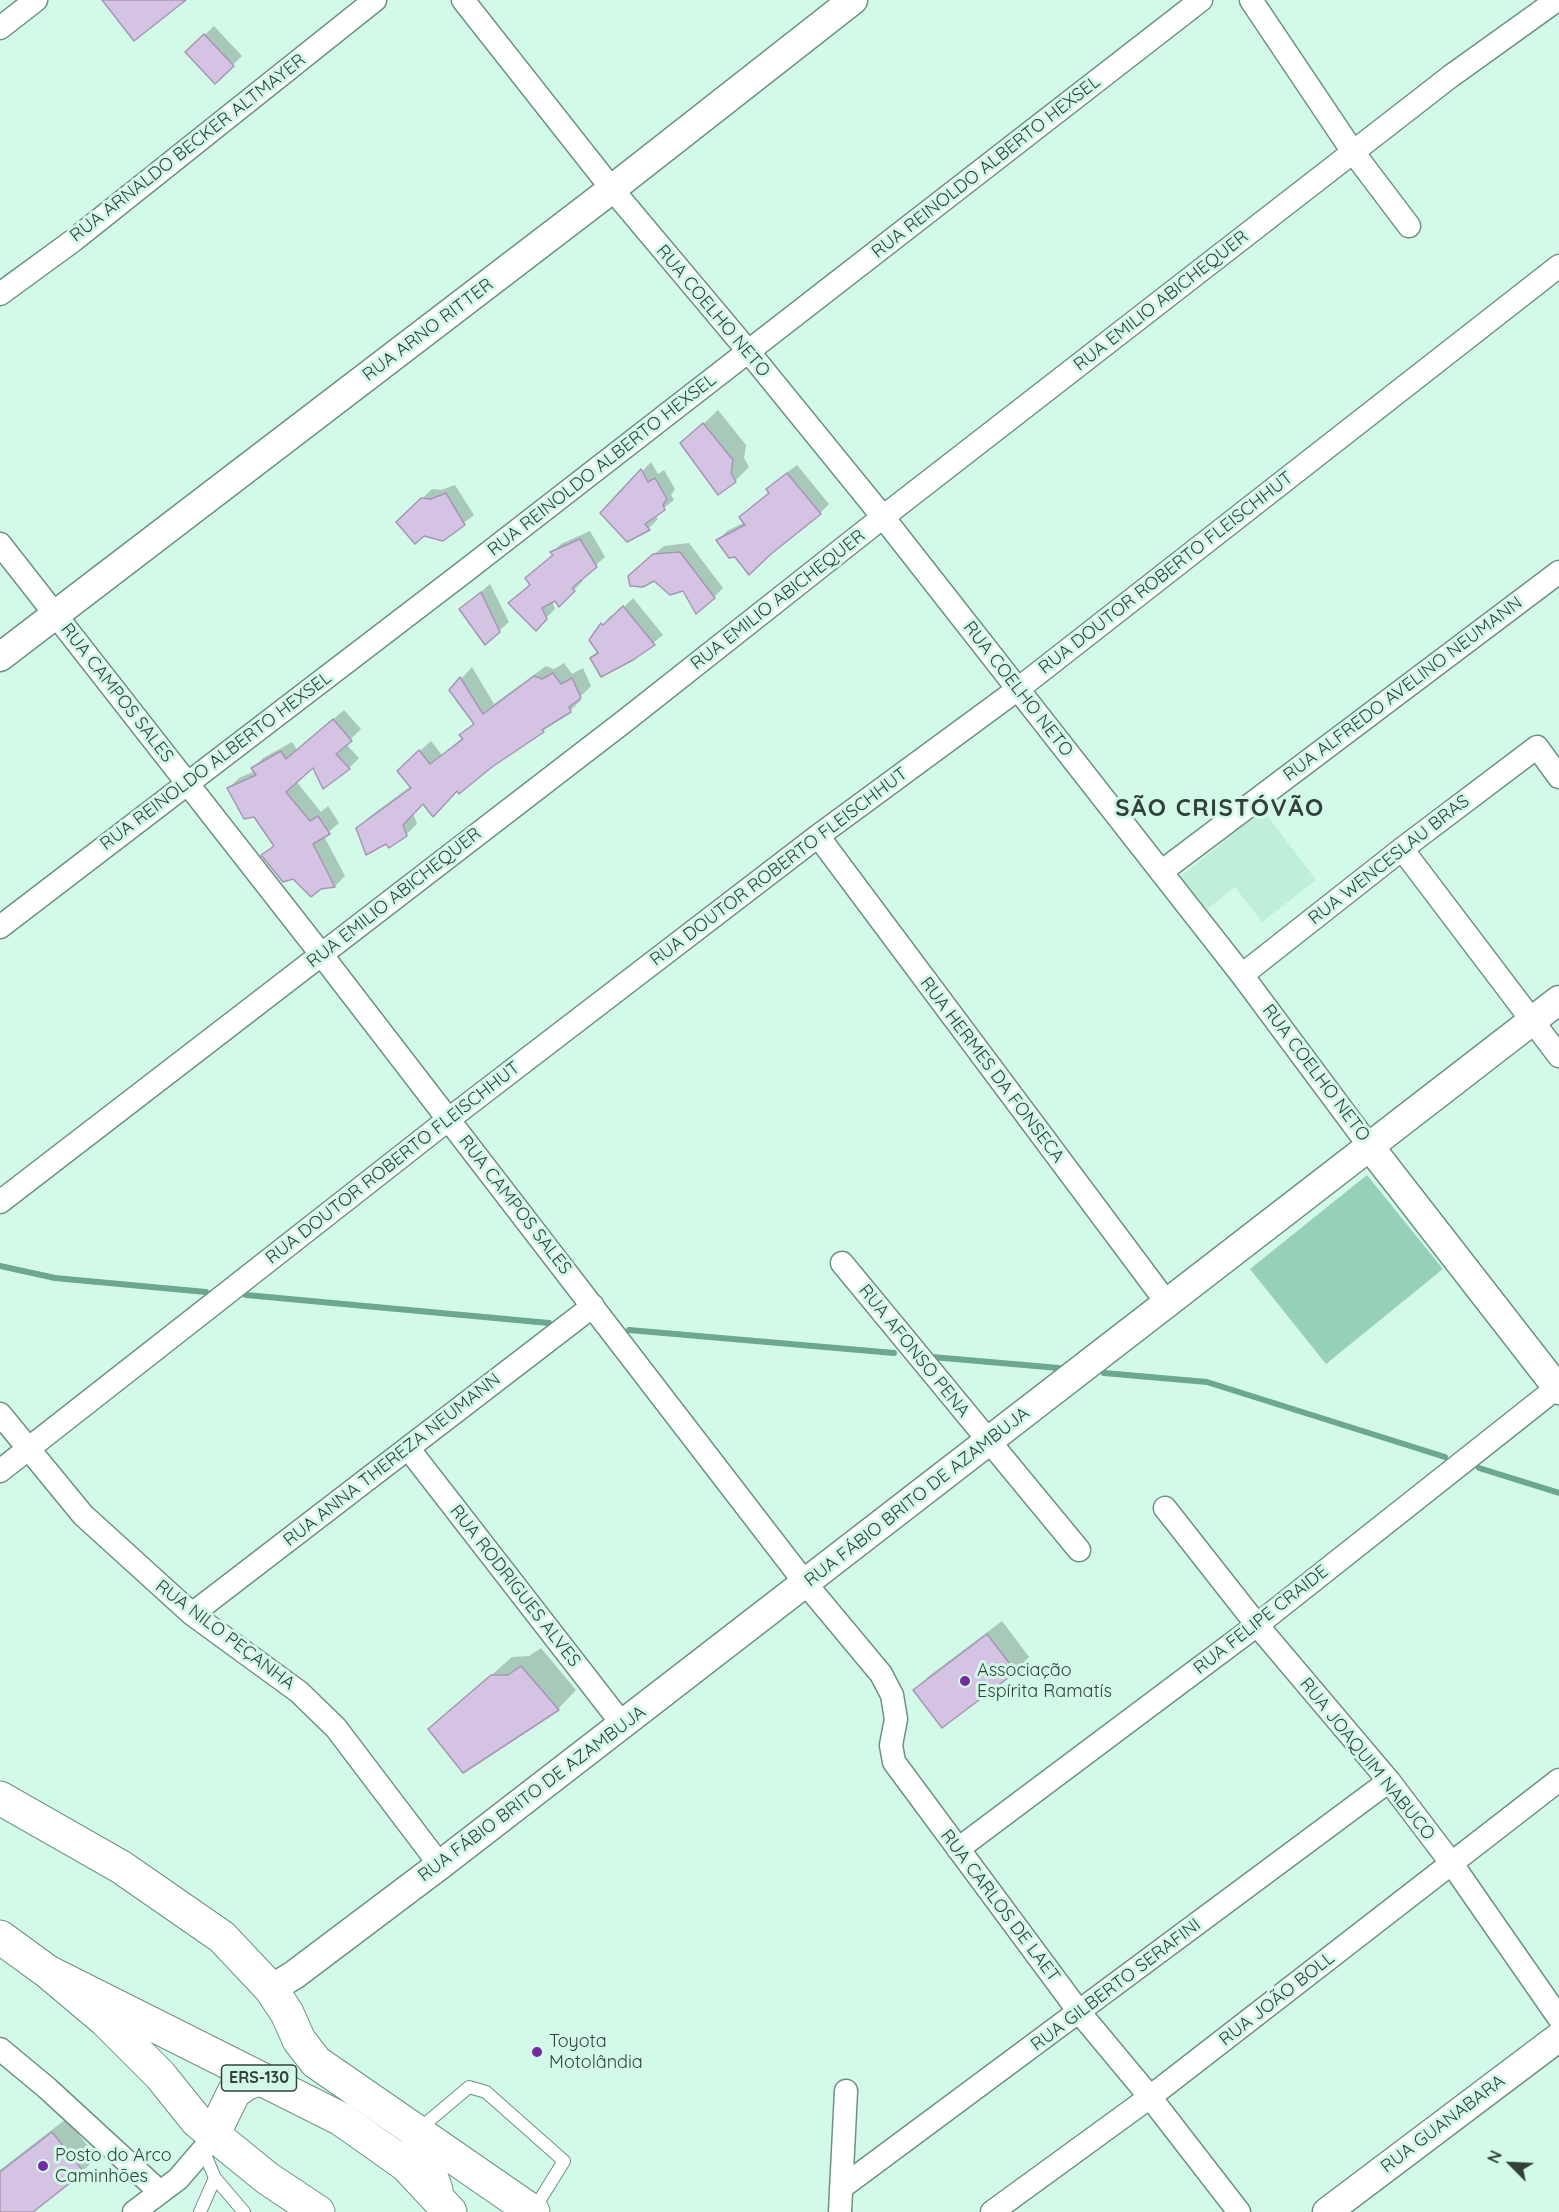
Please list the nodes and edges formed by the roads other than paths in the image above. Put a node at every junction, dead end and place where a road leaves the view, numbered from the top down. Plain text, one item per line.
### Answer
1 (36, 0) edge
2 (375, 0) edge
3 (463, 0) edge
4 (853, 0) edge
5 (1201, 0) edge
6 (1251, 0) edge
7 (1557, 0) edge
8 (0, 28) edge
9 (1353, 152) junction
10 (612, 189) junction
11 (1409, 226) dead end
12 (1559, 266) edge
13 (0, 294) edge
14 (748, 351) junction
15 (883, 517) junction
16 (0, 544) edge
17 (1559, 572) edge
18 (56, 615) junction
19 (0, 657) edge
20 (1018, 689) junction
21 (1559, 777) edge
22 (188, 783) junction
23 (818, 836) junction
24 (1402, 849) junction
25 (1161, 872) junction
26 (0, 927) edge
27 (321, 954) junction
28 (1242, 975) junction
29 (1559, 1000) edge
30 (1531, 1021) junction
31 (1559, 1056) edge
32 (448, 1119) junction
33 (1370, 1147) junction
34 (0, 1202) edge
35 (842, 1263) dead end
36 (1167, 1304) junction
37 (593, 1306) junction
38 (1558, 1387) edge
39 (0, 1414) edge
40 (987, 1441) junction
41 (408, 1448) junction
42 (27, 1449) junction
43 (0, 1471) edge
44 (1165, 1508) dead end
45 (1079, 1550) dead end
46 (806, 1584) junction
47 (192, 1614) junction
48 (1257, 1625) junction
49 (623, 1725) junction
50 (1559, 1780) edge
51 (1389, 1781) junction
52 (0, 1798) edge
53 (957, 1849) junction
54 (1452, 1864) junction
55 (440, 1865) junction
56 (0, 1937) edge
57 (48, 1972) junction
58 (272, 1989) junction
59 (1080, 2013) junction
60 (1559, 2018) edge
61 (1559, 2037) edge
62 (0, 2049) edge
63 (260, 2079) junction
64 (846, 2091) dead end
65 (1150, 2097) junction
66 (416, 2133) junction
67 (208, 2142) junction
68 (215, 2178) junction
69 (841, 2188) junction
70 (160, 2192) junction
71 (440, 2207) edge
72 (134, 2212) edge
73 (200, 2212) edge
74 (244, 2212) edge
75 (318, 2212) edge
76 (533, 2212) edge
77 (840, 2212) edge
78 (992, 2212) edge
79 (1239, 2212) edge
80 (1327, 2212) edge

1 - 8 street
2 - 13 street, RUA ARNALDO BECKER ALTMAYER
3 - 10 street, RUA COELHO NETO
4 - 10 street, RUA ARNO RITTER
5 - 14 street, RUA REINOLDO ALBERTO HEXSEL
6 - 9 street
7 - 9 street, RUA EMILIO ABICHEQUER
9 - 11 street
9 - 15 street, RUA EMILIO ABICHEQUER
10 - 14 street, RUA COELHO NETO
10 - 18 street, RUA ARNO RITTER
12 - 20 street, RUA DOUTOR ROBERTO FLEISCHHUT
14 - 15 street, RUA COELHO NETO
14 - 22 street, RUA REINOLDO ALBERTO HEXSEL
15 - 20 street, RUA COELHO NETO
15 - 27 street, RUA EMILIO ABICHEQUER
16 - 18 street, RUA CAMPOS SALES
17 - 25 street, RUA ALFREDO AVELINO NEUMANN
18 - 19 street, RUA ARNO RITTER
18 - 22 street, RUA CAMPOS SALES
20 - 23 street, RUA DOUTOR ROBERTO FLEISCHHUT
20 - 25 street, RUA COELHO NETO
21 - 24 street, RUA WENCESLAU BRAS
22 - 26 street, RUA REINOLDO ALBERTO HEXSEL
22 - 27 street, RUA CAMPOS SALES
23 - 32 street, RUA DOUTOR ROBERTO FLEISCHHUT
23 - 36 street, RUA HERMES DA FONSECA
24 - 28 street, RUA WENCESLAU BRAS
24 - 30 street
25 - 28 street, RUA COELHO NETO
27 - 32 street, RUA CAMPOS SALES
27 - 34 street, RUA EMILIO ABICHEQUER
28 - 33 street, RUA COELHO NETO
29 - 30 street, RUA FÁBIO BRITO DE AZAMBUJA
30 - 31 street
30 - 33 street, RUA FÁBIO BRITO DE AZAMBUJA
32 - 37 street, RUA CAMPOS SALES
32 - 42 street, RUA DOUTOR ROBERTO FLEISCHHUT
33 - 36 street, RUA FÁBIO BRITO DE AZAMBUJA
33 - 38 street, RUA COELHO NETO
35 - 40 street, RUA AFONSO PENA
36 - 40 street, RUA FÁBIO BRITO DE AZAMBUJA
37 - 41 street, RUA ANNA THEREZA NEUMANN
37 - 46 street, RUA CAMPOS SALES
38 - 48 street, RUA FELIPE CRAIDE
39 - 42 street, RUA NILO PEÇANHA
40 - 45 street, RUA AFONSO PENA
40 - 46 street, RUA FÁBIO BRITO DE AZAMBUJA
41 - 47 street, RUA ANNA THEREZA NEUMANN
41 - 49 street, RUA RODRIGUES ALVES
42 - 43 street, RUA DOUTOR ROBERTO FLEISCHHUT
42 - 47 street, RUA NILO PEÇANHA
44 - 48 street, RUA JOAQUIM NABUCO
46 - 49 street, RUA FÁBIO BRITO DE AZAMBUJA
46 - 53 street, RUA CARLOS DE LAET
47 - 55 street, RUA NILO PEÇANHA
48 - 51 street, RUA JOAQUIM NABUCO
48 - 53 street, RUA FELIPE CRAIDE
49 - 55 street, RUA FÁBIO BRITO DE AZAMBUJA
50 - 54 street, RUA JOÃO BOLL
51 - 54 street, RUA JOAQUIM NABUCO
51 - 59 street, RUA GILBERTO SERAFINI
52 - 58 main road
53 - 59 street, RUA CARLOS DE LAET
54 - 60 street, RUA JOAQUIM NABUCO
54 - 65 street, RUA JOÃO BOLL
55 - 58 street, RUA FÁBIO BRITO DE AZAMBUJA
56 - 57 main road, ERS-130
57 - 63 main road, ERS-130
57 - 67 main road, ERS-130
58 - 66 main road
59 - 65 street, RUA CARLOS DE LAET
59 - 69 street, RUA GILBERTO SERAFINI
61 - 80 street, RUA GUANABARA
62 - 70 street
63 - 67 main road
63 - 71 main road, ERS-130
64 - 69 street
65 - 78 street, RUA JOÃO BOLL
65 - 79 street, RUA CARLOS DE LAET
66 - 71 main road
66 - 76 main road
66 - 76 lane
67 - 68 lane
67 - 70 street
67 - 75 main road, ERS-130
68 - 73 lane
68 - 74 lane
69 - 77 street
70 - 72 street

